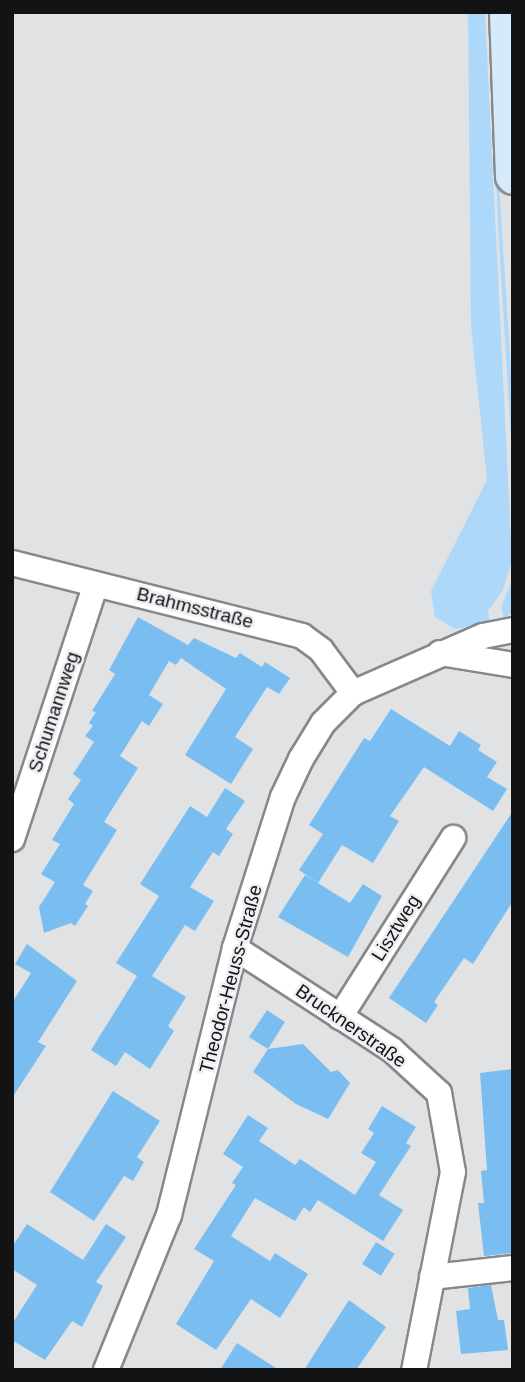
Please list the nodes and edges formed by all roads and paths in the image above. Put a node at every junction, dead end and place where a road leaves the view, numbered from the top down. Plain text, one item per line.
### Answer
1 (508, 12) edge
2 (513, 176) edge
3 (12, 563) edge
4 (96, 584) junction
5 (513, 630) edge
6 (440, 653) junction
7 (513, 665) edge
8 (353, 693) junction
9 (453, 838) dead end
10 (12, 839) edge
11 (236, 948) junction
12 (340, 1017) junction
13 (513, 1268) edge
14 (432, 1277) junction
15 (106, 1370) edge
16 (414, 1370) edge

1 - 2 street
3 - 4 street, Brahmsstraße
4 - 8 street, Brahmsstraße
4 - 10 street, Schumannweg
5 - 6 street, Theodor-Heuss-Straße
6 - 7 street
6 - 8 street, Theodor-Heuss-Straße
8 - 11 street, Theodor-Heuss-Straße
9 - 12 street, Lisztweg
11 - 12 street, Brucknerstraße
11 - 15 street, Theodor-Heuss-Straße
12 - 14 street, Brucknerstraße
13 - 14 street
14 - 16 street, Brucknerstraße

